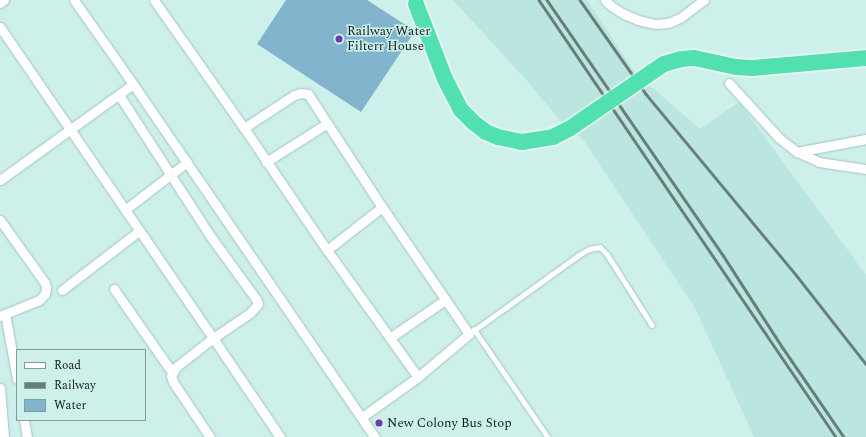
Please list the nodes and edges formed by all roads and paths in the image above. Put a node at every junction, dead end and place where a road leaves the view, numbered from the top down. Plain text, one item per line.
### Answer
1 (4, 0) edge
2 (74, 0) edge
3 (154, 0) edge
4 (605, 0) edge
5 (704, 0) edge
6 (0, 3) edge
7 (416, 4) dead end
8 (0, 27) edge
9 (866, 58) edge
10 (729, 83) dead end
11 (133, 84) junction
12 (119, 94) junction
13 (326, 124) junction
14 (244, 128) junction
15 (70, 130) junction
16 (866, 139) edge
17 (798, 152) junction
18 (187, 162) junction
19 (266, 162) junction
20 (866, 169) edge
21 (172, 175) junction
22 (0, 180) edge
23 (382, 208) junction
24 (126, 209) junction
25 (0, 220) edge
26 (139, 231) junction
27 (327, 250) junction
28 (114, 289) dead end
29 (62, 290) dead end
30 (445, 300) junction
31 (3, 315) edge
32 (652, 325) dead end
33 (472, 331) junction
34 (391, 337) junction
35 (213, 338) junction
36 (172, 372) junction
37 (16, 374) edge
38 (418, 377) junction
39 (0, 388) edge
40 (362, 417) junction
41 (24, 421) edge
42 (4, 437) edge
43 (27, 437) edge
44 (210, 437) edge
45 (280, 437) edge
46 (376, 437) edge
47 (548, 437) edge

1 - 6 street
2 - 11 street
3 - 14 street
4 - 5 street
7 - 9 highway, bridge
8 - 15 street
10 - 17 street
11 - 12 street
11 - 18 street
12 - 15 street
12 - 21 street
13 - 14 street
13 - 19 street
13 - 23 street
14 - 19 street
15 - 22 street
15 - 24 street
16 - 17 street
17 - 20 street
18 - 21 street
18 - 40 street
19 - 27 street
21 - 24 street
21 - 35 street
23 - 27 street
23 - 30 street
24 - 26 street
25 - 31 street
26 - 29 street
26 - 35 street
27 - 34 street
28 - 36 street
30 - 33 street
30 - 34 street
31 - 37 street
32 - 33 lane
33 - 38 street
33 - 47 lane
34 - 38 street
35 - 36 street
35 - 45 street
36 - 44 street
38 - 40 street
39 - 42 street
40 - 46 street
41 - 43 street

